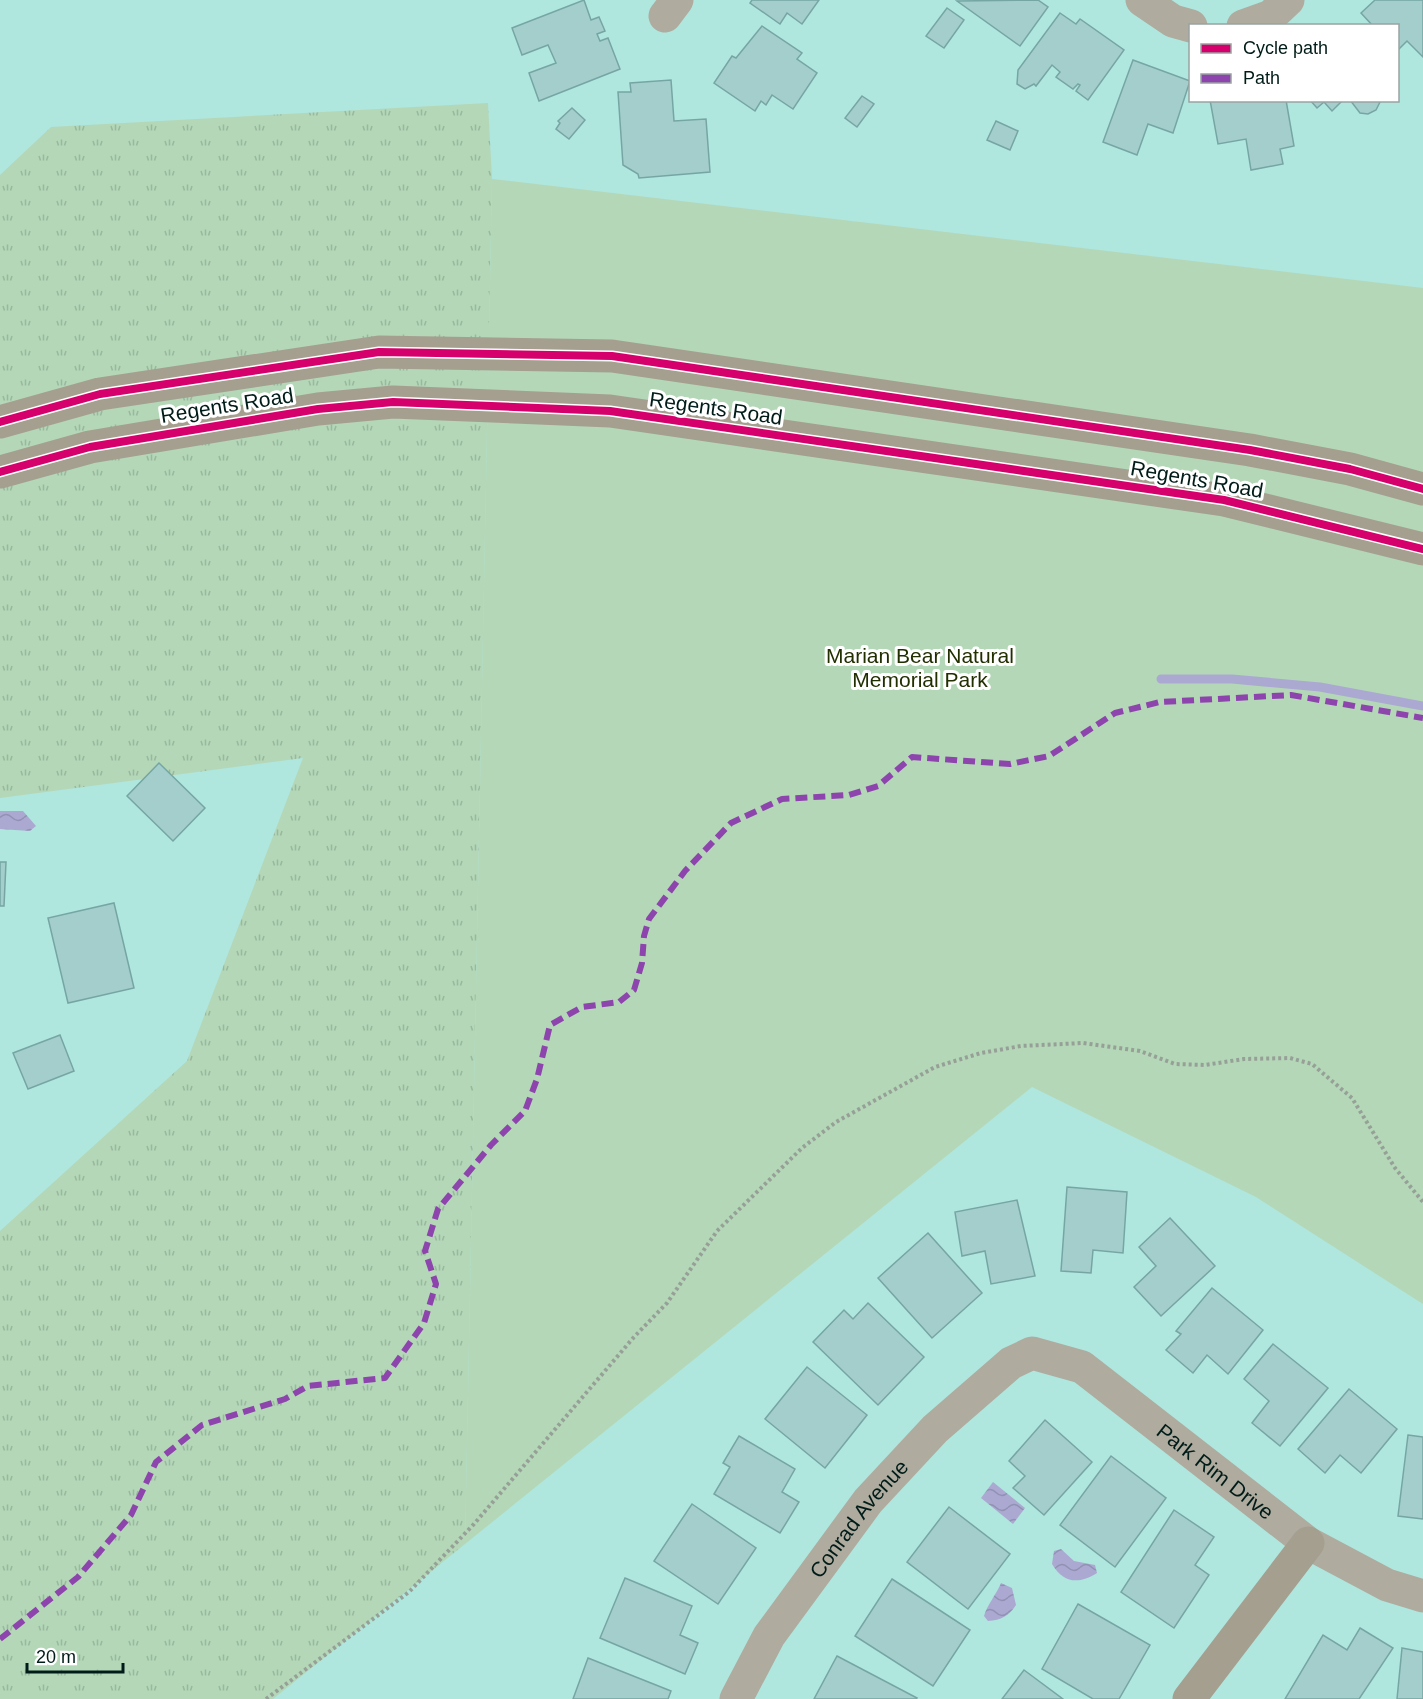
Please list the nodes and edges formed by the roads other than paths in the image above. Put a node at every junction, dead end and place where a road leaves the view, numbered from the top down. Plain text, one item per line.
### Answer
1 (1142, 0) edge
2 (1288, 0) edge
3 (1249, 24) edge
4 (1189, 25) edge
5 (0, 422) edge
6 (0, 472) edge
7 (1423, 489) edge
8 (1423, 549) edge
9 (1011, 1363) joint
10 (1308, 1542) junction
11 (1423, 1596) edge
12 (736, 1699) edge
13 (1189, 1699) edge

1 - 4 street
2 - 3 street
5 - 7 main road, Regents Road
6 - 8 main road, Regents Road
9 - 10 street, Park Rim Drive
9 - 12 street, Conrad Avenue
10 - 11 street, Park Rim Drive
10 - 13 main road

